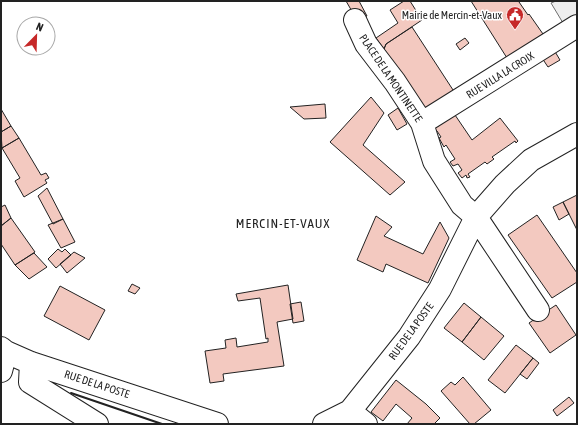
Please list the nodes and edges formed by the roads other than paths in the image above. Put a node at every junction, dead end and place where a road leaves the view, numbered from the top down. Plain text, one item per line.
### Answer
1 (355, 20) dead end
2 (577, 26) edge
3 (422, 123) junction
4 (577, 134) edge
5 (476, 217) junction
6 (538, 310) dead end
7 (3, 357) edge
8 (31, 363) junction
9 (358, 418) edge
10 (98, 424) edge
11 (217, 424) edge
12 (324, 424) edge

1 - 3 street, PLACE DE LA MONTINETTE
2 - 3 street, RUE VILLA LA CROIX
3 - 5 street, PLACE DE LA MONTINETTE
4 - 5 street, RUE DE LA POSTE
5 - 6 street
5 - 9 street, RUE DE LA POSTE
7 - 8 street, RUE DE LA POSTE
8 - 10 street
8 - 11 street, RUE DE LA POSTE
9 - 12 street, RUE DE LA POSTE

